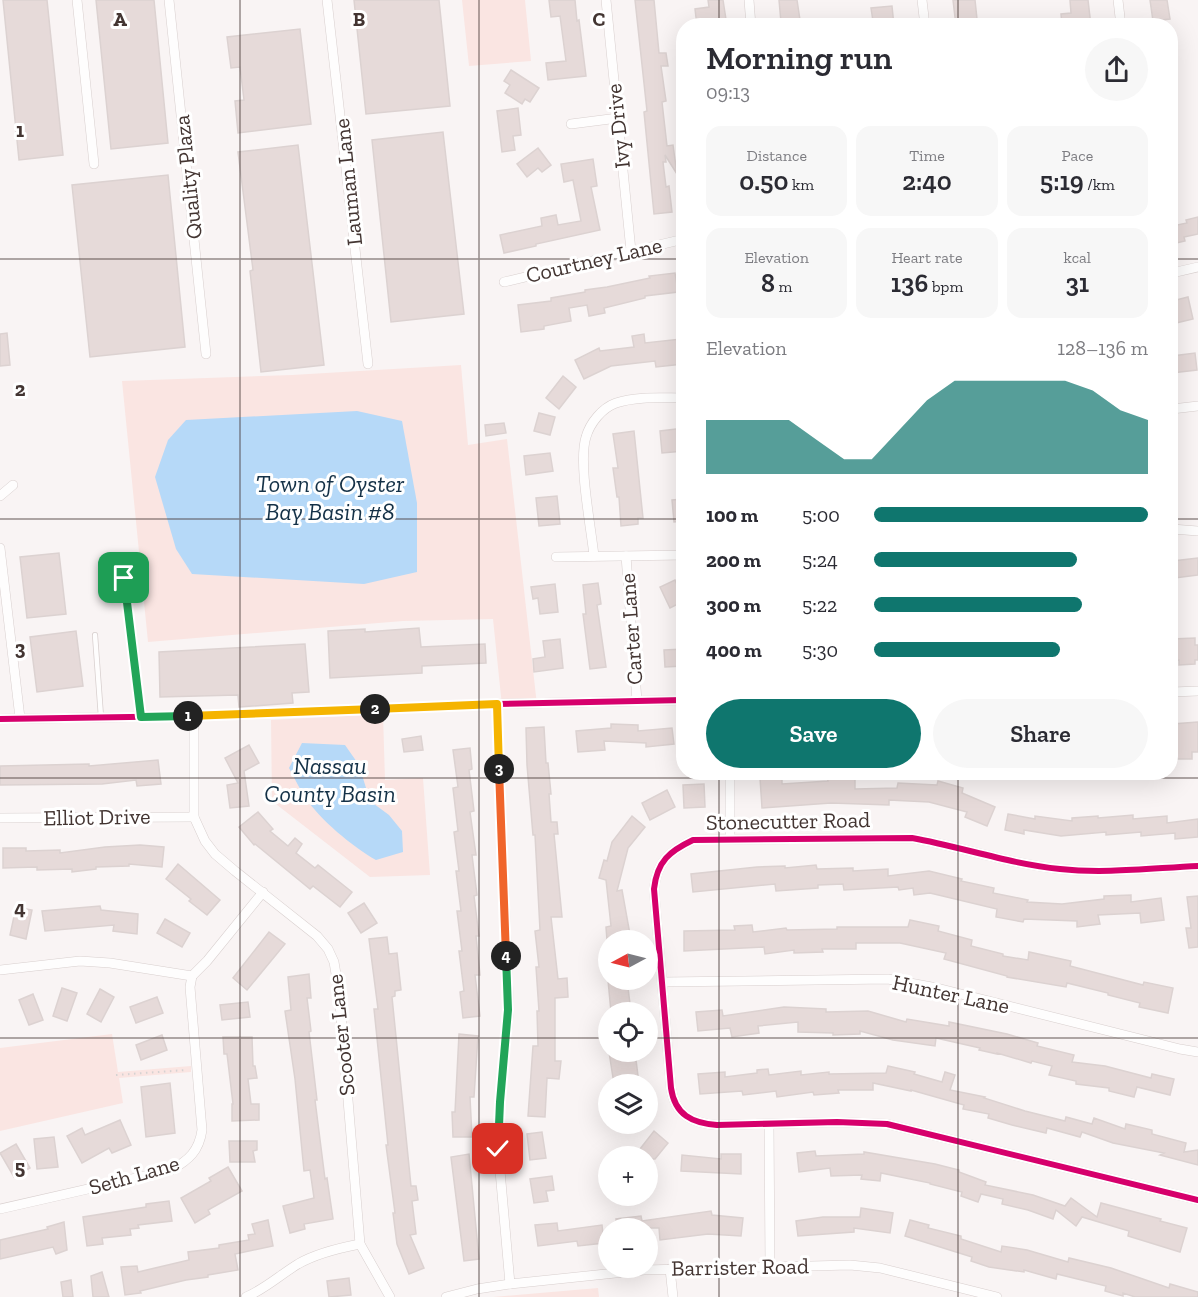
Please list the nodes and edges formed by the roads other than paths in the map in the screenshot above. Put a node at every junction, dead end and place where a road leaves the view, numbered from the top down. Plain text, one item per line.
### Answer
1 (77, 0) edge
2 (169, 0) edge
3 (327, 0) edge
4 (606, 0) edge
5 (749, 0) edge
6 (922, 0) edge
7 (1118, 0) edge
8 (750, 18) edge
9 (924, 18) edge
10 (1120, 18) edge
11 (618, 118) junction
12 (571, 124) dead end
13 (93, 164) dead end
14 (676, 241) edge
15 (631, 251) junction
16 (1198, 267) edge
17 (1178, 272) edge
18 (504, 282) dead end
19 (206, 354) dead end
20 (368, 364) dead end
21 (676, 398) edge
22 (1198, 406) edge
23 (1178, 409) edge
24 (13, 485) dead end
25 (0, 496) edge
26 (1178, 529) edge
27 (1198, 531) edge
28 (0, 548) edge
29 (676, 555) edge
30 (594, 556) junction
31 (626, 556) junction
32 (556, 557) dead end
33 (124, 578) dead end
34 (95, 634) dead end
35 (1198, 691) edge
36 (1178, 692) edge
37 (676, 700) edge
38 (637, 701) junction
39 (497, 704) junction
40 (194, 716) junction
41 (101, 717) junction
42 (141, 717) junction
43 (20, 718) junction
44 (0, 719) edge
45 (730, 780) edge
46 (194, 816) junction
47 (0, 818) edge
48 (730, 839) junction
49 (1198, 866) edge
50 (263, 892) junction
51 (0, 970) edge
52 (192, 976) junction
53 (662, 982) junction
54 (1198, 1052) edge
55 (769, 1124) junction
56 (1198, 1200) edge
57 (0, 1209) edge
58 (360, 1244) junction
59 (770, 1266) junction
60 (670, 1269) junction
61 (510, 1284) junction
62 (246, 1297) edge
63 (390, 1297) edge
64 (446, 1297) edge
65 (673, 1297) edge
66 (997, 1297) edge

1 - 13 street
2 - 19 street, Quality Plaza
3 - 20 street, Lauman Lane
4 - 11 street, Ivy Drive
5 - 8 street
6 - 9 street
7 - 10 street
11 - 12 street
11 - 15 street, Ivy Drive
14 - 15 street, Courtney Lane
15 - 18 street, Courtney Lane
16 - 17 street
21 - 30 street
22 - 23 street
24 - 25 street
26 - 27 street
28 - 43 street
29 - 31 street
30 - 31 street
30 - 32 street
31 - 38 street, Carter Lane
33 - 42 lane
34 - 41 lane
35 - 36 street
37 - 38 street
38 - 39 street
39 - 40 street
39 - 61 street
40 - 42 street
40 - 46 street, Scooter Lane
41 - 42 street
41 - 43 street
43 - 44 street
45 - 48 street
46 - 47 street, Elliot Drive
46 - 50 street, Scooter Lane
48 - 49 street, Stonecutter Road
48 - 53 street, Stonecutter Road
50 - 52 street
50 - 58 street, Scooter Lane
51 - 52 street
52 - 57 street, Seth Lane
53 - 54 street, Hunter Lane
53 - 55 street, Stonecutter Road
55 - 56 street, Stonecutter Road
55 - 59 street
58 - 62 street
58 - 63 street, Scooter Lane
59 - 60 street, Barrister Road
59 - 66 street, Barrister Road
60 - 61 street, Barrister Road
60 - 65 street
61 - 64 street, Barrister Road

